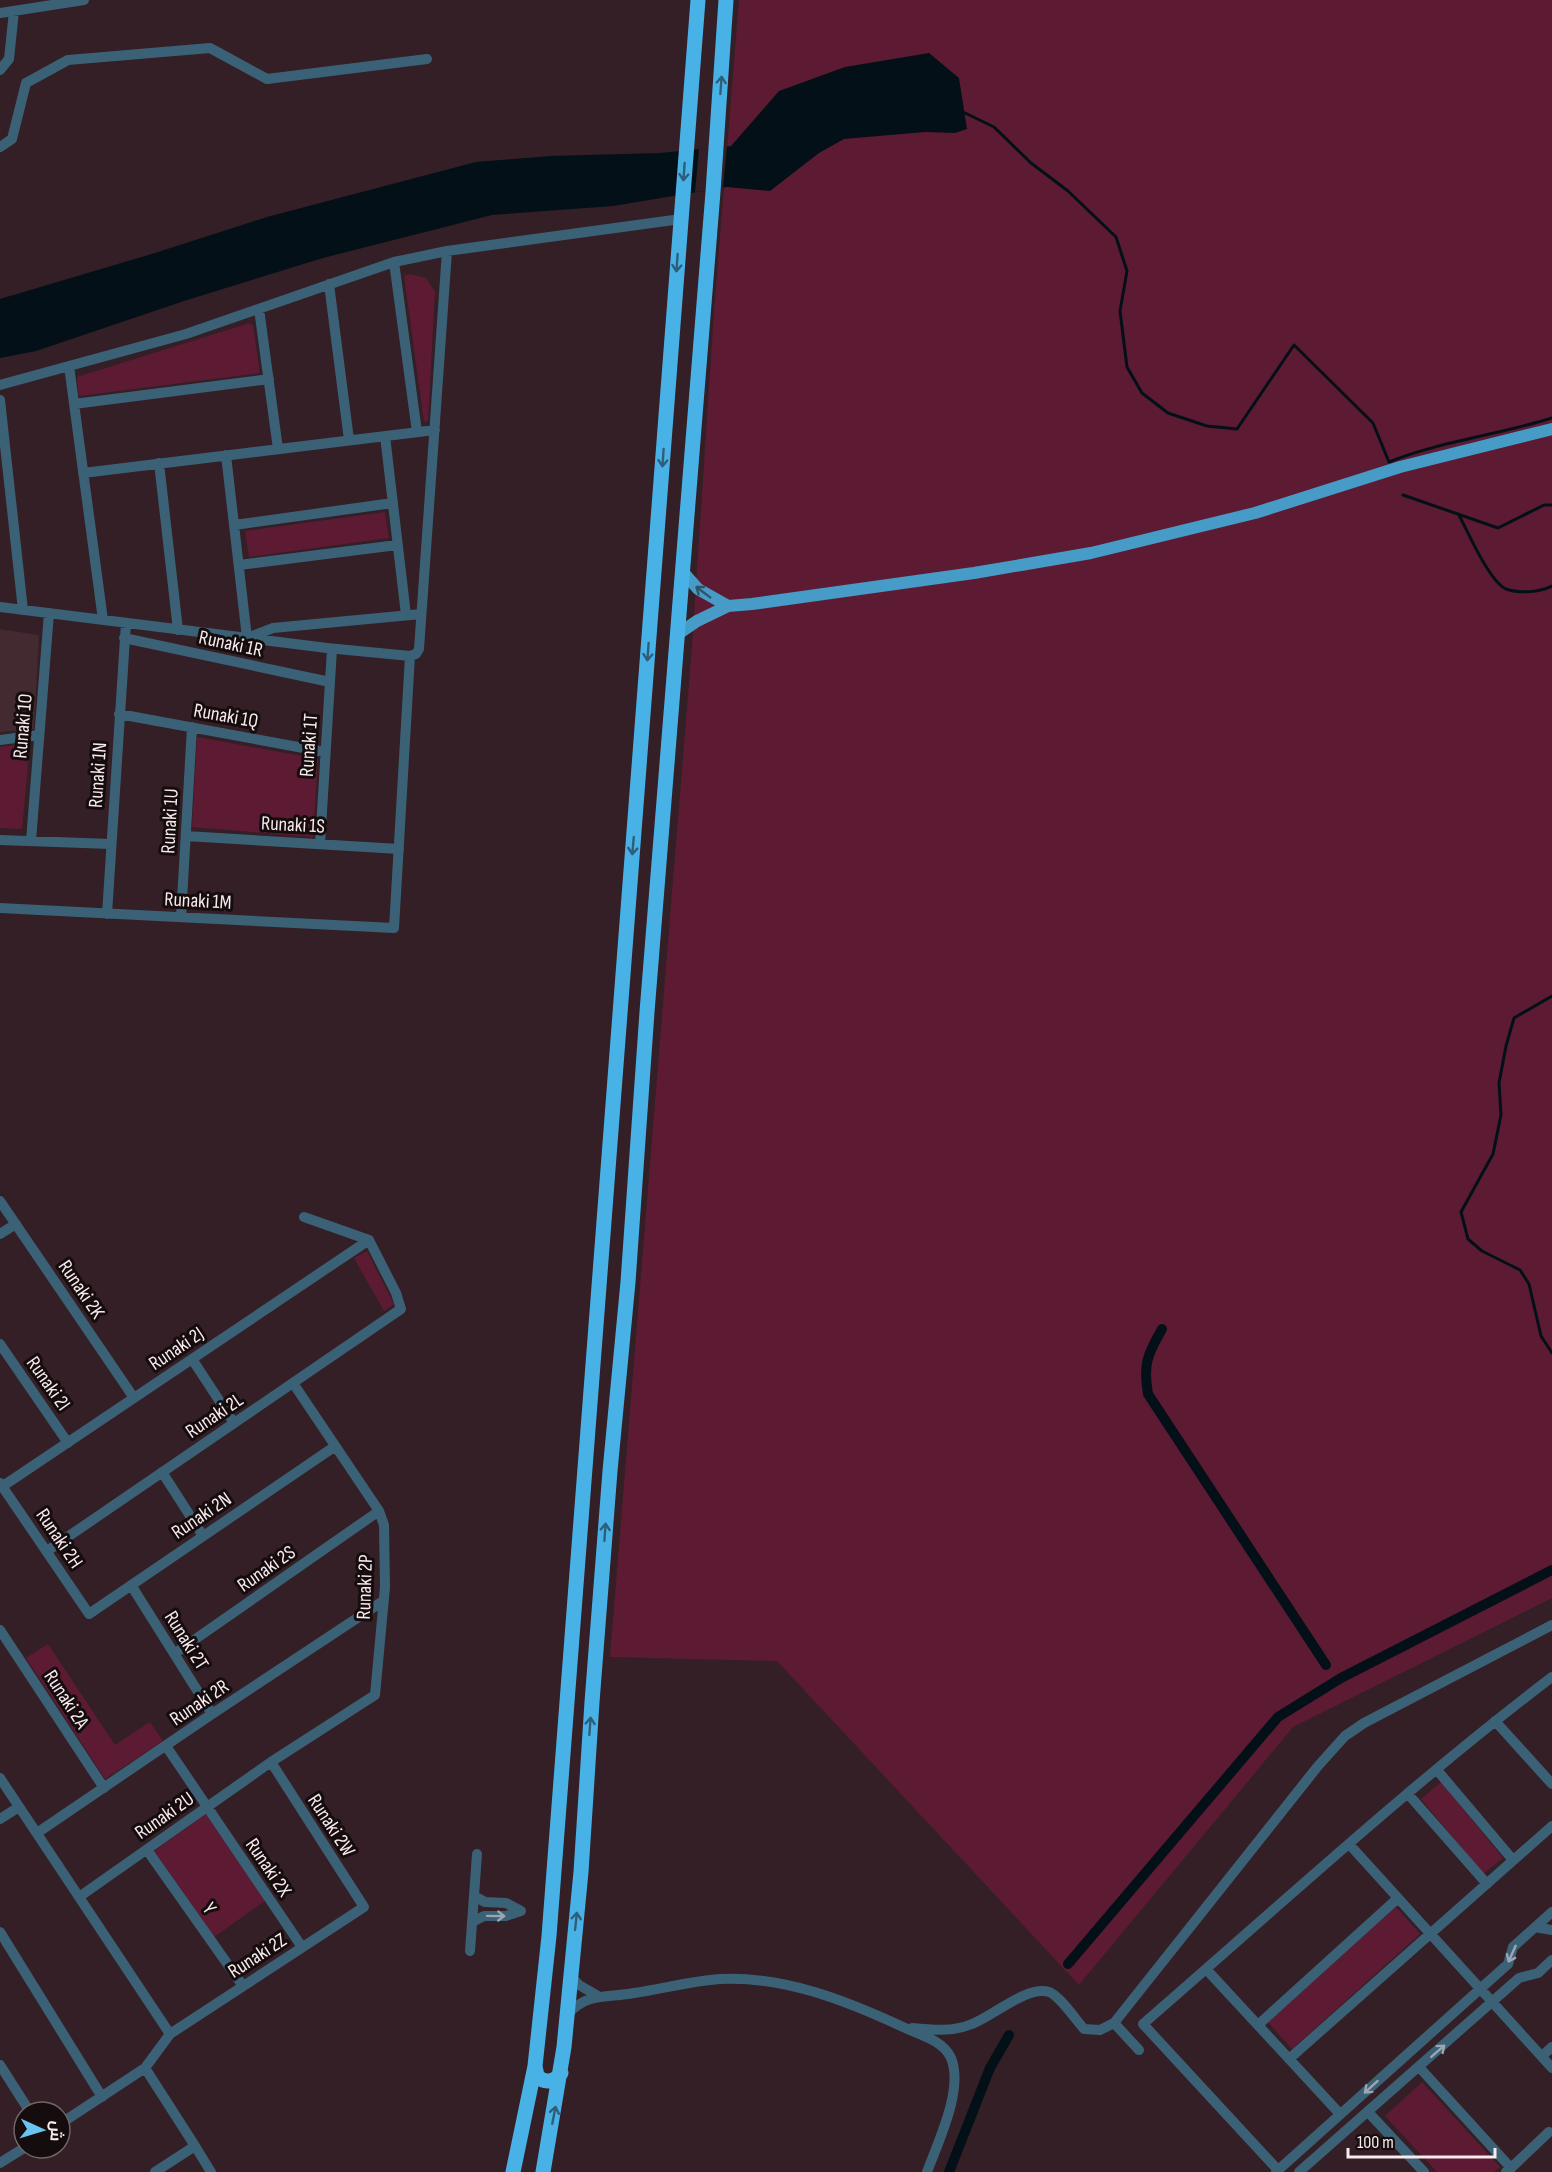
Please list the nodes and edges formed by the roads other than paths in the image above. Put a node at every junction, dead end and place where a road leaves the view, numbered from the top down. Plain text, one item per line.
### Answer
1 (84, 0) edge
2 (698, 0) edge
3 (726, 0) edge
4 (14, 11) junction
5 (0, 13) edge
6 (427, 59) dead end
7 (0, 70) edge
8 (0, 147) edge
9 (681, 212) junction
10 (447, 251) junction
11 (394, 262) junction
12 (329, 284) junction
13 (259, 309) junction
14 (69, 366) junction
15 (269, 379) junction
16 (0, 385) edge
17 (0, 400) edge
18 (74, 404) junction
19 (1552, 429) edge
20 (435, 430) junction
21 (417, 432) junction
22 (385, 436) junction
23 (348, 440) junction
24 (278, 448) junction
25 (226, 455) junction
26 (159, 463) junction
27 (83, 473) junction
28 (393, 504) junction
29 (234, 525) junction
30 (397, 545) junction
31 (239, 565) junction
32 (683, 572) junction
33 (728, 606) junction
34 (0, 607) edge
35 (22, 610) junction
36 (49, 613) junction
37 (421, 614) junction
38 (406, 615) junction
39 (103, 620) junction
40 (126, 623) junction
41 (178, 630) junction
42 (678, 634) junction
43 (124, 638) junction
44 (248, 638) junction
45 (332, 649) junction
46 (410, 656) junction
47 (330, 682) junction
48 (119, 714) junction
49 (192, 727) junction
50 (39, 735) junction
51 (0, 740) edge
52 (326, 752) junction
53 (186, 836) junction
54 (0, 840) edge
55 (31, 841) junction
56 (111, 844) junction
57 (320, 844) junction
58 (399, 849) junction
59 (0, 908) edge
60 (107, 914) junction
61 (181, 917) junction
62 (610, 1137) junction
63 (638, 1139) junction
64 (0, 1201) edge
65 (304, 1217) dead end
66 (16, 1224) junction
67 (0, 1234) edge
68 (369, 1240) junction
69 (0, 1344) edge
70 (192, 1359) junction
71 (293, 1383) junction
72 (134, 1398) junction
73 (234, 1423) junction
74 (68, 1443) junction
75 (334, 1447) junction
76 (162, 1472) junction
77 (1, 1485) edge
78 (379, 1511) junction
79 (203, 1536) junction
80 (46, 1551) junction
81 (131, 1585) junction
82 (383, 1601) junction
83 (90, 1614) joint
84 (1552, 1625) edge
85 (0, 1630) edge
86 (174, 1654) junction
87 (1552, 1677) edge
88 (212, 1714) junction
89 (1495, 1720) junction
90 (166, 1746) junction
91 (271, 1762) junction
92 (1437, 1770) junction
93 (0, 1778) edge
94 (1552, 1784) edge
95 (104, 1788) junction
96 (1408, 1794) junction
97 (19, 1806) junction
98 (207, 1807) junction
99 (0, 1820) edge
100 (1552, 1826) edge
101 (37, 1833) junction
102 (1349, 1844) junction
103 (147, 1850) junction
104 (477, 1854) dead end
105 (1513, 1860) junction
106 (1486, 1884) junction
107 (474, 1896) junction
108 (79, 1897) junction
109 (1398, 1898) junction
110 (364, 1907) joint
111 (1552, 1912) edge
112 (472, 1922) junction
113 (1536, 1927) junction
114 (1552, 1930) edge
115 (0, 1932) edge
116 (1431, 1933) junction
117 (302, 1947) junction
118 (470, 1951) dead end
119 (1552, 1960) edge
120 (1206, 1969) junction
121 (570, 1975) junction
122 (243, 1986) junction
123 (1480, 1988) junction
124 (598, 1996) junction
125 (1493, 2002) junction
126 (568, 2014) junction
127 (1114, 2023) junction
128 (1258, 2025) junction
129 (906, 2028) junction
130 (170, 2034) junction
131 (1552, 2047) edge
132 (1139, 2050) dead end
133 (1542, 2056) junction
134 (1289, 2059) junction
135 (0, 2065) edge
136 (535, 2066) junction
137 (1419, 2067) junction
138 (145, 2068) junction
139 (1552, 2068) edge
140 (561, 2073) junction
141 (102, 2097) junction
142 (22, 2100) edge
143 (1368, 2112) junction
144 (1340, 2114) junction
145 (72, 2116) edge
146 (1549, 2132) dead end
147 (195, 2146) junction
148 (1509, 2170) edge
149 (1276, 2171) edge
150 (155, 2172) edge
151 (211, 2172) edge
152 (513, 2172) edge
153 (543, 2172) edge
154 (927, 2172) edge
155 (1299, 2172) edge
156 (1424, 2172) edge

1 - 4 street
2 -> 9 highway
32 -> 3 highway
4 - 5 street
4 - 7 street
6 - 8 street
9 - 10 street
9 -> 62 highway
10 - 11 street
10 - 20 street
11 - 12 street
11 - 21 street
12 - 13 street
12 - 23 street
13 - 14 street
13 - 15 street
14 - 16 street
14 - 18 street
15 - 18 street
15 - 24 street
17 - 35 street
18 - 27 street
19 - 33 main road
20 - 21 street
20 - 37 street
21 - 22 street
22 - 23 street
22 - 28 street
23 - 24 street
24 - 25 street
25 - 26 street
25 - 29 street
26 - 27 street
26 - 41 street
27 - 39 street
28 - 29 street
28 - 30 street
29 - 31 street
30 - 31 street
30 - 38 street
31 - 44 street
33 -> 32 main road
32 - 42 highway
33 - 42 main road
34 - 35 street
35 - 36 street
36 - 39 street
36 - 50 street, Runaki 1O
37 - 38 street
37 - 46 street
38 - 44 street
39 - 40 street
40 - 41 street
40 - 43 street, Runaki 1N
41 - 44 street
42 - 63 highway
43 - 47 street, Runaki 1R
43 - 48 street, Runaki 1N
44 - 45 street
45 - 46 street
45 - 47 street, Runaki 1T
46 - 58 street
47 - 52 street, Runaki 1T
48 - 49 street, Runaki 1Q
48 - 56 street, Runaki 1N
49 - 52 street, Runaki 1Q
49 - 53 street, Runaki 1U
50 - 51 street
50 - 55 street, Runaki 1O
52 - 57 street, Runaki 1T
53 - 57 street, Runaki 1S
53 - 61 street, Runaki 1U
54 - 55 street
55 - 56 street
56 - 60 street, Runaki 1N
57 - 58 street, Runaki 1S
58 - 61 street, Runaki 1M
59 - 60 street, Runaki 1M
60 - 61 street, Runaki 1M
62 - 63 highway
62 - 136 highway
121 -> 63 highway
64 - 66 street, Runaki 2K
65 - 68 street
66 - 67 street
66 - 72 street, Runaki 2K
68 - 70 street, Runaki 2J
68 - 71 street, Runaki 2L
69 - 74 street, Runaki 2I
70 - 72 street, Runaki 2J
70 - 73 street
71 - 73 street, Runaki 2L
71 - 75 street, Runaki 2P
72 - 74 street, Runaki 2J
73 - 76 street, Runaki 2L
74 - 77 street, Runaki 2J
75 - 78 street, Runaki 2P
75 - 79 street, Runaki 2N
76 - 79 street
76 - 80 street, Runaki 2L
77 - 80 street, Runaki 2H
78 - 82 street, Runaki 2P
78 - 86 street, Runaki 2S
79 - 81 street, Runaki 2N
80 - 83 street, Runaki 2H
81 - 83 street, Runaki 2N
81 - 86 street, Runaki 2T
82 - 88 street, Runaki 2R
82 - 91 street, Runaki 2P
84 - 127 street
85 - 95 street, Runaki 2A
86 - 88 street, Runaki 2T
87 - 89 street
88 - 90 street, Runaki 2R
89 - 92 street
89 - 94 street
90 - 95 street, Runaki 2R
90 - 98 street, Runaki 2X
91 - 98 street, Runaki 2U
91 - 110 street, Runaki 2W
92 - 96 street
92 - 105 street
93 - 97 street
95 - 101 street, Runaki 2R
96 - 102 street
96 - 106 street
97 - 99 street
97 - 101 street
98 - 103 street, Runaki 2U
98 - 117 street, Runaki 2X
100 - 105 street
101 - 108 street
102 - 109 street
102 - 120 street
103 - 108 street, Runaki 2U
103 - 122 street, Y
104 - 107 street
105 - 106 street
106 - 116 street
107 - 112 street
112 -> 107 street
108 - 130 street
109 - 116 street
109 - 128 street
110 - 117 street, Runaki 2Z
111 - 113 street
112 - 118 street
113 - 114 street
113 -> 123 street
115 - 141 street
116 - 123 street
116 - 134 street
117 - 122 street, Runaki 2Z
119 - 125 street
120 - 128 street
120 - 149 street
121 - 124 street
121 - 126 highway
122 - 130 street, Runaki 2Z
123 - 125 street
123 -> 144 street
124 - 126 street
124 - 129 street
125 - 133 street
137 -> 125 street
126 - 140 highway
127 - 129 street
127 - 132 street
128 - 134 street
129 - 154 street
130 - 138 street
131 - 133 street
133 - 139 street
134 - 144 street
135 - 142 street
136 - 140 highway
136 - 152 highway
137 - 143 street
137 - 148 street
138 - 141 street
138 - 147 street
153 -> 140 highway
141 - 145 street
143 - 155 street
143 - 156 street
144 - 149 street
146 - 148 street
147 - 150 street
147 - 151 street

